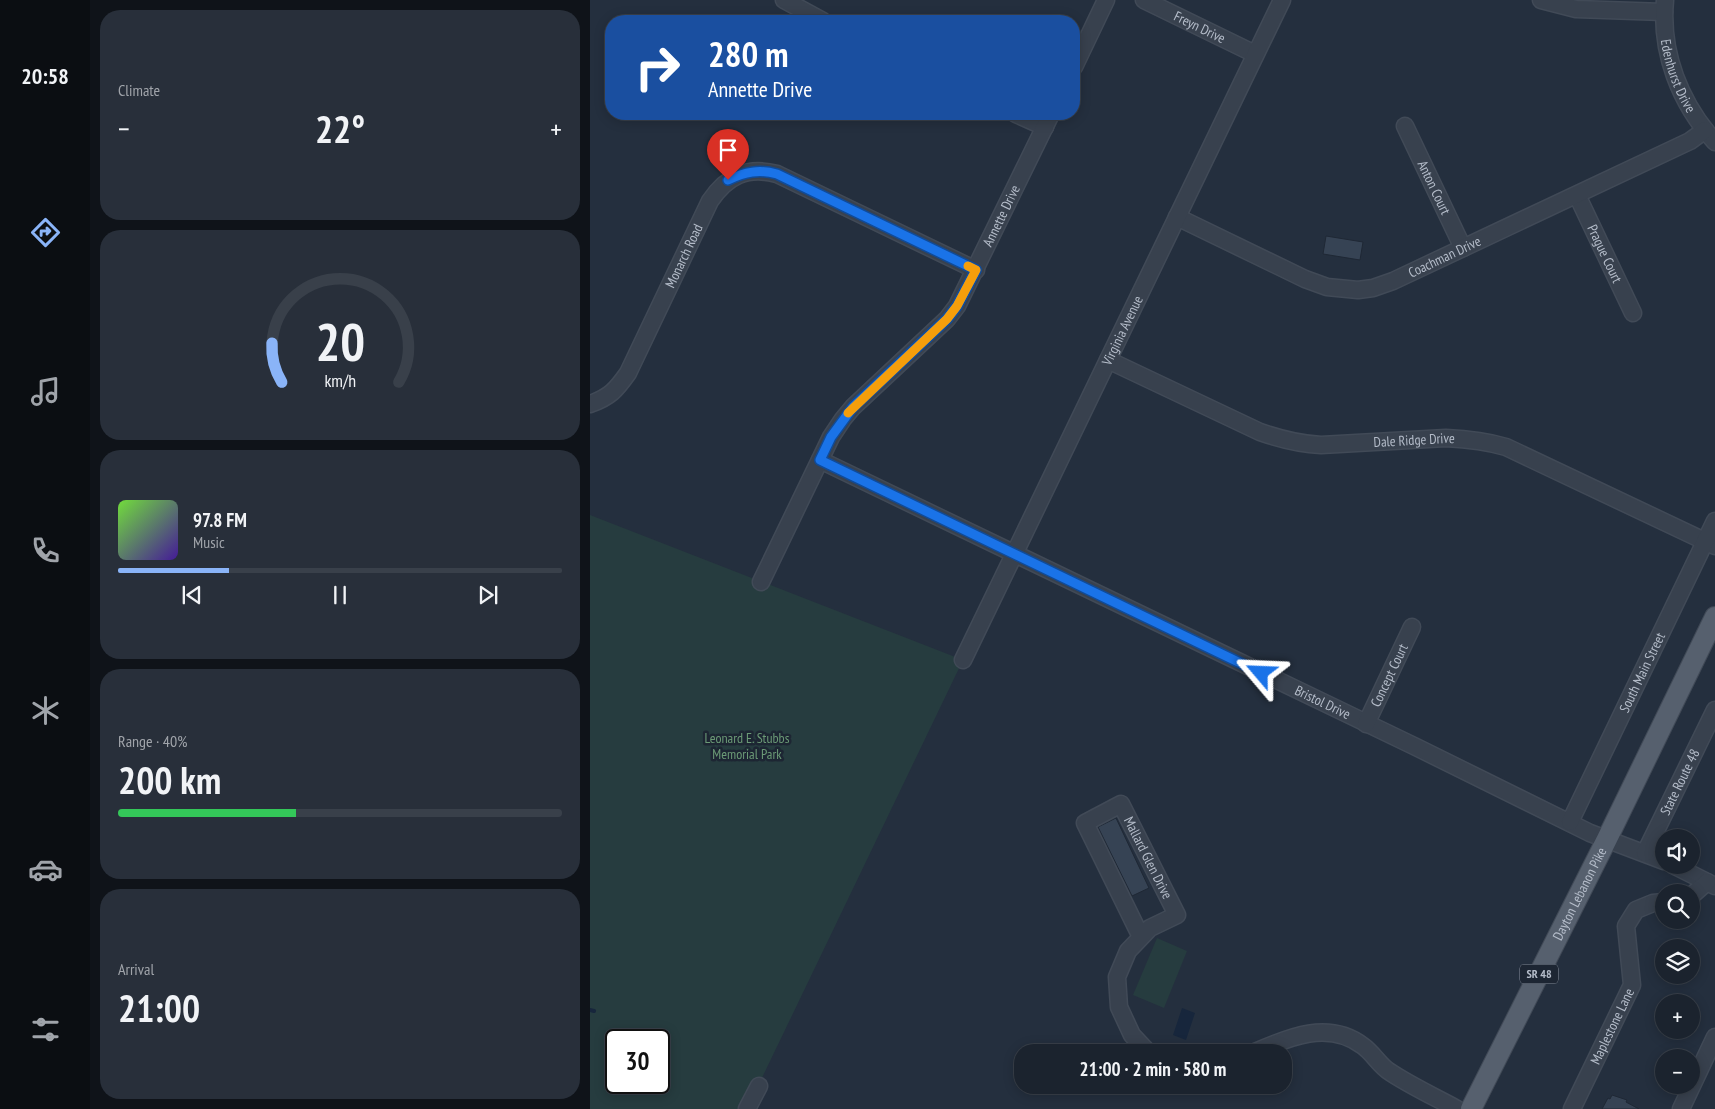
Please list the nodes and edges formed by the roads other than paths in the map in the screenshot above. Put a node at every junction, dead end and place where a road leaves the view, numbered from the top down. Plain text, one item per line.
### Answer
1 (784, 0) edge
2 (1106, 0) edge
3 (1144, 0) edge
4 (1282, 0) edge
5 (1542, 0) edge
6 (1664, 6) edge
7 (813, 15) edge
8 (1080, 54) edge
9 (1255, 54) junction
10 (1048, 120) edge
11 (1405, 126) dead end
12 (1710, 136) edge
13 (1577, 195) junction
14 (1177, 218) junction
15 (1463, 248) junction
16 (976, 270) junction
17 (1633, 313) dead end
18 (1108, 360) junction
19 (590, 404) edge
20 (820, 460) junction
21 (1715, 521) edge
22 (1710, 544) edge
23 (1015, 554) junction
24 (760, 582) dead end
25 (1715, 617) edge
26 (1412, 627) dead end
27 (963, 660) dead end
28 (1715, 710) edge
29 (1366, 724) junction
30 (1570, 822) junction
31 (1608, 839) junction
32 (1645, 854) junction
33 (1655, 858) edge
34 (1690, 874) edge
35 (1711, 884) edge
36 (1700, 891) edge
37 (1655, 903) edge
38 (1141, 937) junction
39 (1715, 1038) edge
40 (1140, 1044) edge
41 (1273, 1044) edge
42 (759, 1086) dead end
43 (747, 1109) edge
44 (1457, 1109) edge
45 (1471, 1109) edge
46 (1572, 1109) edge
47 (1680, 1109) edge

1 - 7 street
2 - 8 street
3 - 9 street, Freyn Drive
4 - 9 street, Virginia Avenue
5 - 6 street
6 - 12 street, Edenhurst Drive
9 - 14 street, Virginia Avenue
10 - 16 street, Annette Drive
11 - 15 street, Anton Court
12 - 13 street, Coachman Drive
13 - 15 street, Coachman Drive
13 - 17 street, Prague Court
14 - 15 street, Coachman Drive
14 - 18 street, Virginia Avenue
16 - 19 street, Monarch Road
16 - 20 street, Annette Drive
18 - 22 street, Dale Ridge Drive
18 - 23 street, Virginia Avenue
20 - 23 street, Bristol Drive
20 - 24 street, Annette Drive
21 - 22 street, South Main Street
22 - 30 street, South Main Street
23 - 27 street, Virginia Avenue
23 - 29 street, Bristol Drive
25 - 31 main road, SR 48
26 - 29 street, Concept Court
28 - 32 street, State Route 48
29 - 30 street, Bristol Drive
30 - 31 street, Bristol Drive
31 - 32 street, Bristol Drive
31 - 45 main road, Dayton Lebanon Pike / SR 48
32 - 33 street, Bristol Drive
34 - 35 street
35 - 36 street
37 - 46 street, Maplestone Lane
38 - 38 street, Mallard Glen Drive
38 - 40 street, Mallard Glen Drive
39 - 47 street
41 - 44 street
42 - 43 street

